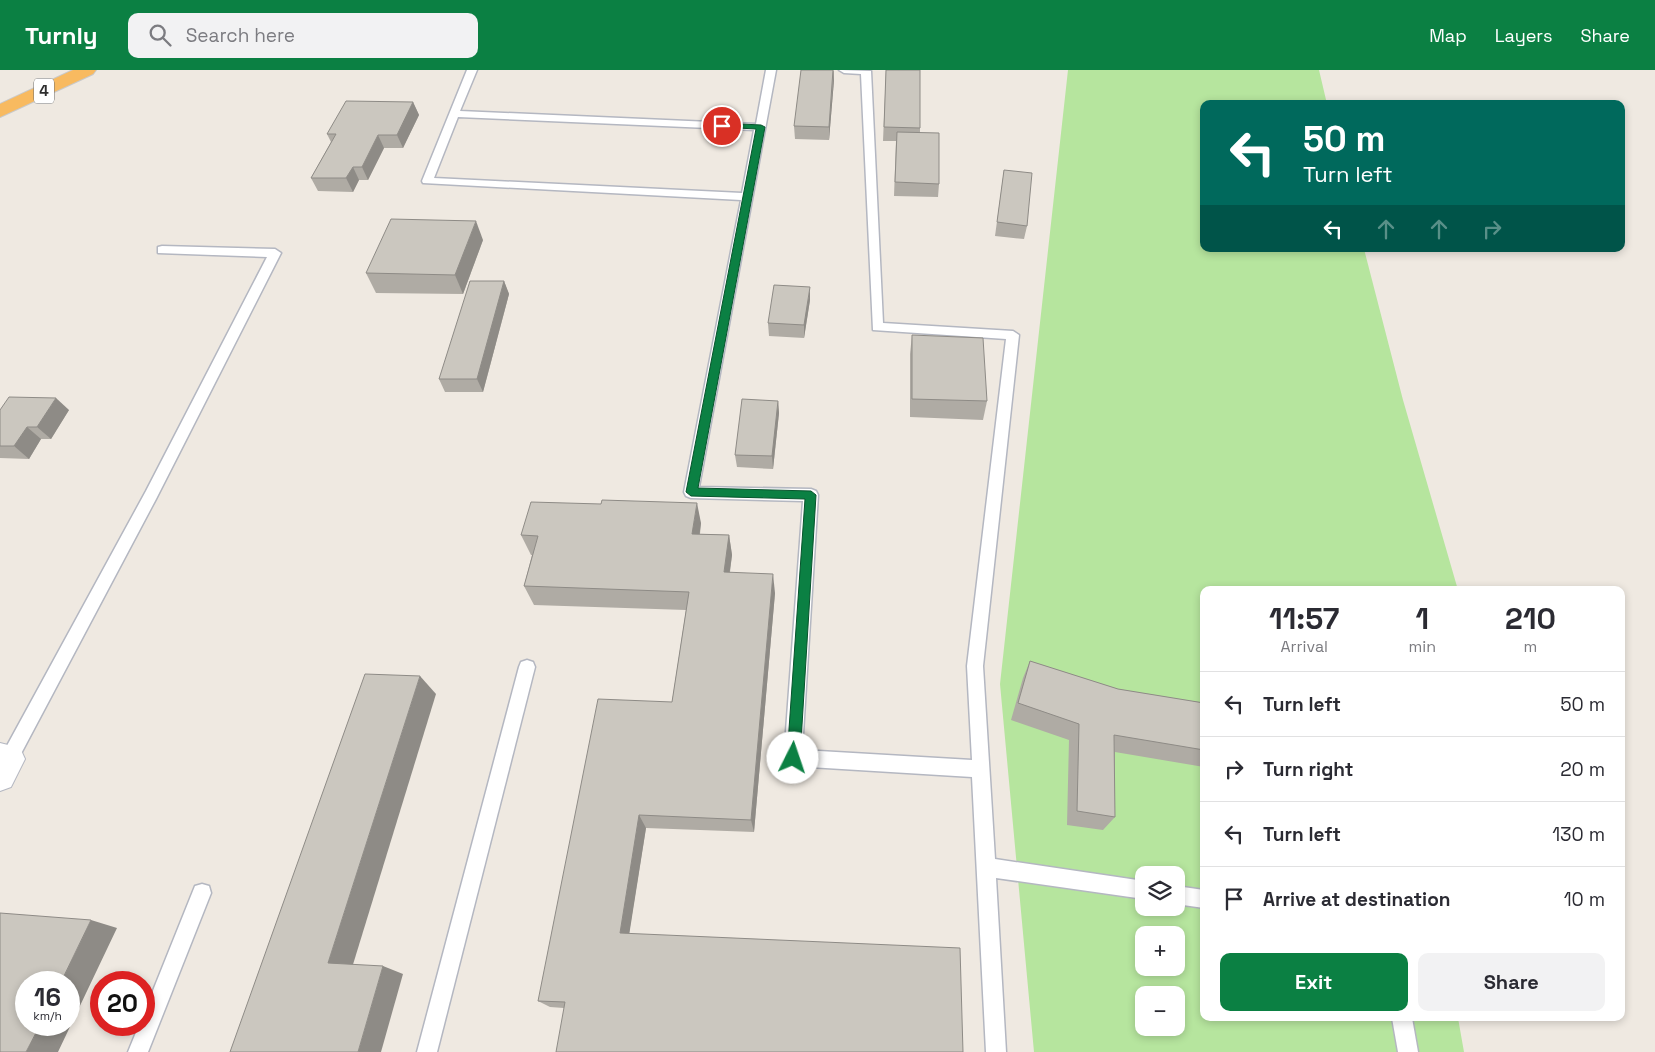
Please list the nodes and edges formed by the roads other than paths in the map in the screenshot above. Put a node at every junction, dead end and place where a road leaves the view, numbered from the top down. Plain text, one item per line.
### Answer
1 (87, 70) edge
2 (472, 70) edge
3 (771, 70) edge
4 (844, 70) edge
5 (0, 111) edge
6 (454, 114) junction
7 (761, 127) junction
8 (747, 198) junction
9 (162, 250) dead end
10 (527, 667) dead end
11 (3, 764) edge
12 (981, 769) junction
13 (986, 867) junction
14 (1135, 889) edge
15 (202, 893) dead end
16 (1185, 896) edge
17 (1200, 898) edge
18 (1403, 1021) edge
19 (138, 1052) edge
20 (426, 1052) edge
21 (996, 1052) edge
22 (1408, 1052) edge

1 - 5 highway, 4
2 - 6 lane
3 - 7 lane
4 - 12 lane
6 - 7 lane
6 - 8 lane
7 - 8 lane
8 - 12 lane
9 - 11 lane
10 - 20 lane
12 - 13 lane
13 - 14 lane
13 - 21 lane
15 - 19 lane
16 - 17 lane
18 - 22 lane

